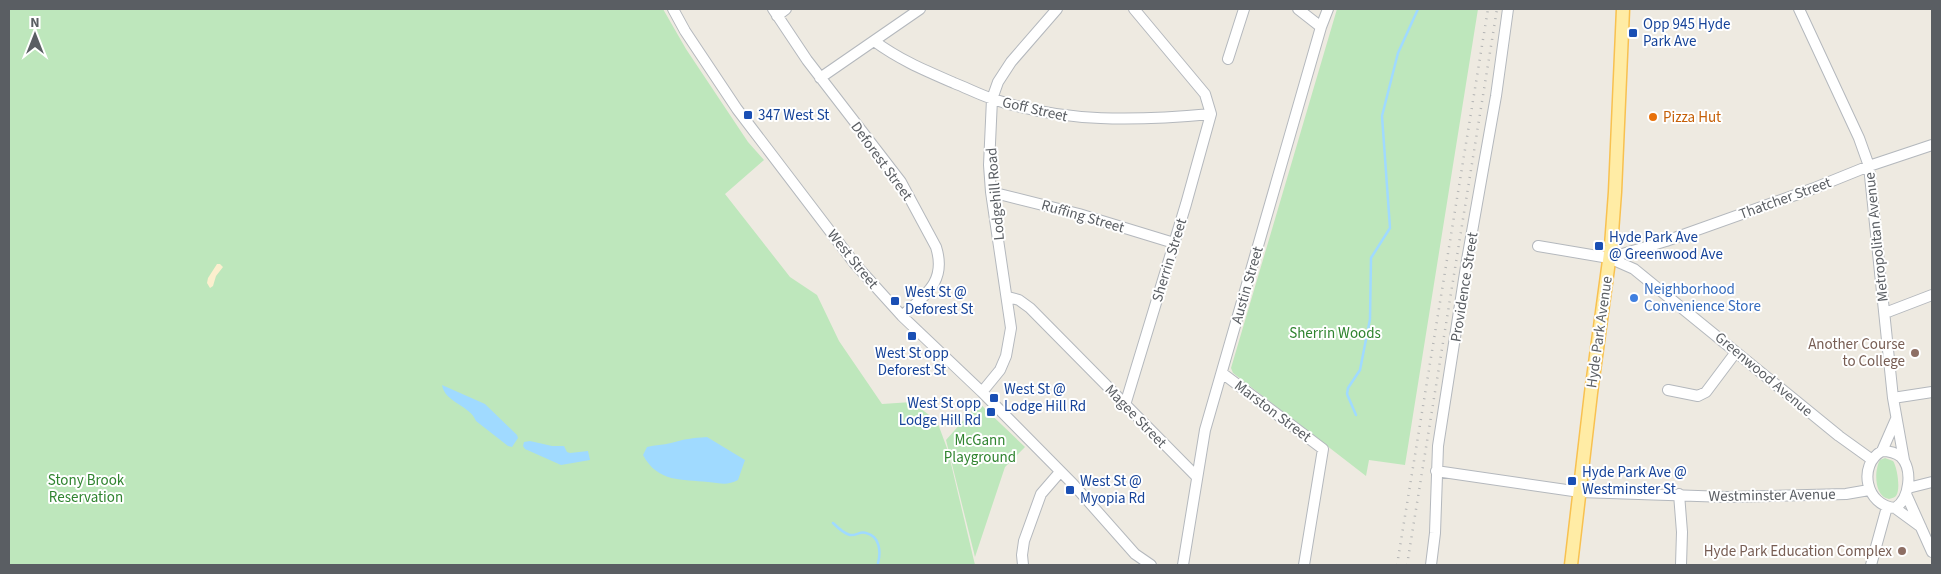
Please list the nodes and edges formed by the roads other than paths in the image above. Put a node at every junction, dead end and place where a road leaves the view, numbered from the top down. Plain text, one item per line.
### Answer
1 (673, 9) edge
2 (786, 9) edge
3 (920, 9) edge
4 (1057, 9) edge
5 (1134, 9) edge
6 (1244, 9) edge
7 (1298, 9) edge
8 (1328, 9) edge
9 (1508, 9) edge
10 (1623, 9) edge
11 (1799, 9) edge
12 (775, 12) edge
13 (1321, 27) junction
14 (874, 41) junction
15 (1228, 59) dead end
16 (820, 78) junction
17 (992, 99) junction
18 (1211, 114) junction
19 (1932, 145) edge
20 (1869, 166) junction
21 (991, 192) junction
22 (1174, 243) junction
23 (1538, 246) dead end
24 (1636, 250) junction
25 (1609, 258) junction
26 (1634, 269) junction
27 (1932, 295) edge
28 (1008, 297) junction
29 (1885, 313) junction
30 (902, 316) junction
31 (1736, 352) junction
32 (1222, 373) junction
33 (1668, 390) dead end
34 (982, 392) junction
35 (1932, 392) edge
36 (1893, 398) junction
37 (1126, 405) junction
38 (1896, 419) junction
39 (1882, 451) junction
40 (1871, 459) junction
41 (1904, 460) junction
42 (1436, 471) junction
43 (1060, 472) junction
44 (1197, 477) junction
45 (1932, 482) edge
46 (1870, 490) junction
47 (1907, 491) junction
48 (1580, 492) junction
49 (1680, 494) junction
50 (1891, 508) junction
51 (1922, 528) junction
52 (1932, 552) edge
53 (1024, 565) edge
54 (1151, 565) edge
55 (1183, 565) edge
56 (1304, 565) edge
57 (1431, 565) edge
58 (1570, 565) edge
59 (1681, 565) edge
60 (1871, 565) edge

1 - 30 street, West Street
2 - 12 street
3 - 14 street
4 - 17 street, Lodgehill Road
5 - 18 street
6 - 15 street
7 - 13 street
8 - 13 street, Austin Street
9 - 42 street, Providence Street
10 - 25 main road, Hyde Park Avenue
11 - 20 street, Metropolitan Avenue
12 - 16 street, Deforest Street
13 - 32 street, Austin Street
14 - 16 street
14 - 17 street, Goff Street
16 - 30 street, Deforest Street
17 - 18 street, Goff Street
17 - 21 street, Lodgehill Road
18 - 22 street, Sherrin Street
19 - 20 street, Thatcher Street
20 - 24 street, Thatcher Street
20 - 29 street, Metropolitan Avenue
21 - 22 street, Ruffing Street
21 - 28 street, Lodgehill Road
22 - 37 street, Sherrin Street
23 - 25 street, Greenwood Avenue
24 - 25 street, Thatcher Street
24 - 26 street
25 - 26 street, Greenwood Avenue
25 - 48 main road, Hyde Park Avenue
26 - 31 street, Greenwood Avenue
27 - 29 street
28 - 34 street, Lodgehill Road
28 - 37 street, Magee Street
29 - 36 street, Metropolitan Avenue
30 - 34 street, West Street
31 - 33 street
31 - 40 street, Greenwood Avenue
32 - 44 street, Austin Street
32 - 56 street, Marston Street
34 - 43 street, West Street
35 - 36 street
36 - 38 street, Metropolitan Avenue
37 - 44 street, Magee Street
38 - 39 street
38 - 41 street, Metropolitan Avenue
39 - 40 street
39 - 41 street
40 - 46 street
41 - 47 street
42 - 48 street, Westminster Avenue
42 - 57 street, Providence Street
43 - 53 street
43 - 54 street, West Street
44 - 55 street, Austin Street
45 - 47 street
46 - 49 street, Westminster Avenue
46 - 50 street
47 - 50 street
47 - 51 street
48 - 49 street, Westminster Avenue
48 - 58 main road, Hyde Park Avenue
49 - 59 street
50 - 51 street
50 - 60 street
51 - 52 street

